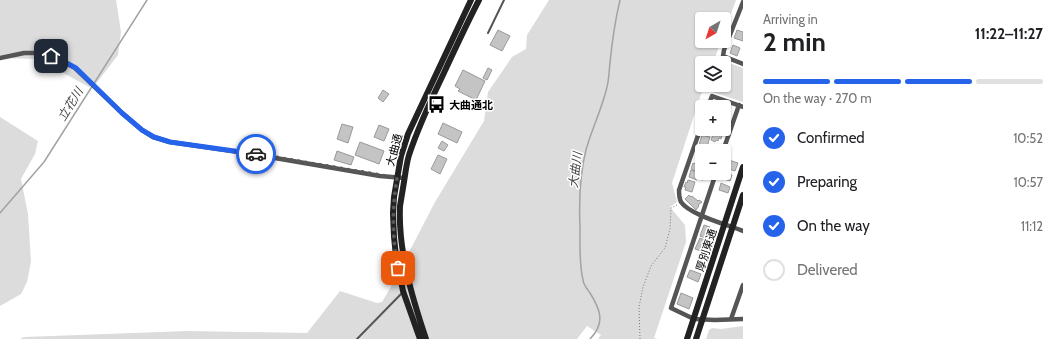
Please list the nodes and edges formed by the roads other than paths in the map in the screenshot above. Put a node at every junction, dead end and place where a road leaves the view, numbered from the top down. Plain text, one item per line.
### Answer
1 (471, 0) edge
2 (479, 0) edge
3 (504, 0) edge
4 (743, 2) edge
5 (488, 33) dead end
6 (0, 58) edge
7 (743, 64) edge
8 (711, 100) edge
9 (724, 100) edge
10 (731, 103) edge
11 (741, 106) edge
12 (698, 136) edge
13 (726, 144) edge
14 (743, 168) edge
15 (397, 178) junction
16 (404, 178) junction
17 (714, 180) edge
18 (743, 196) edge
19 (702, 216) junction
20 (725, 224) junction
21 (733, 227) junction
22 (743, 231) edge
23 (743, 285) edge
24 (403, 291) junction
25 (694, 319) junction
26 (702, 319) junction
27 (731, 319) junction
28 (743, 319) edge
29 (357, 339) edge
30 (420, 339) edge
31 (426, 339) edge
32 (687, 339) edge
33 (696, 339) edge

1 - 15 street, 大曲通
2 - 16 street, 大曲通
3 - 5 lane
4 - 7 street
6 - 15 street
8 - 9 street
10 - 11 street
11 - 13 street
12 - 19 street
14 - 20 street, 厚別東通
15 - 16 street
15 - 24 street, 大曲通
16 - 31 street, 大曲通
17 - 19 street
18 - 21 street, 厚別東通
19 - 20 street
19 - 25 street
20 - 21 street
20 - 25 street, 厚別東通
21 - 22 street
21 - 26 street, 厚別東通
23 - 27 street
24 - 29 lane
24 - 30 street, 大曲通
25 - 26 street
25 - 32 street, 厚別東通
26 - 27 street
26 - 33 street, 厚別東通
27 - 28 street

